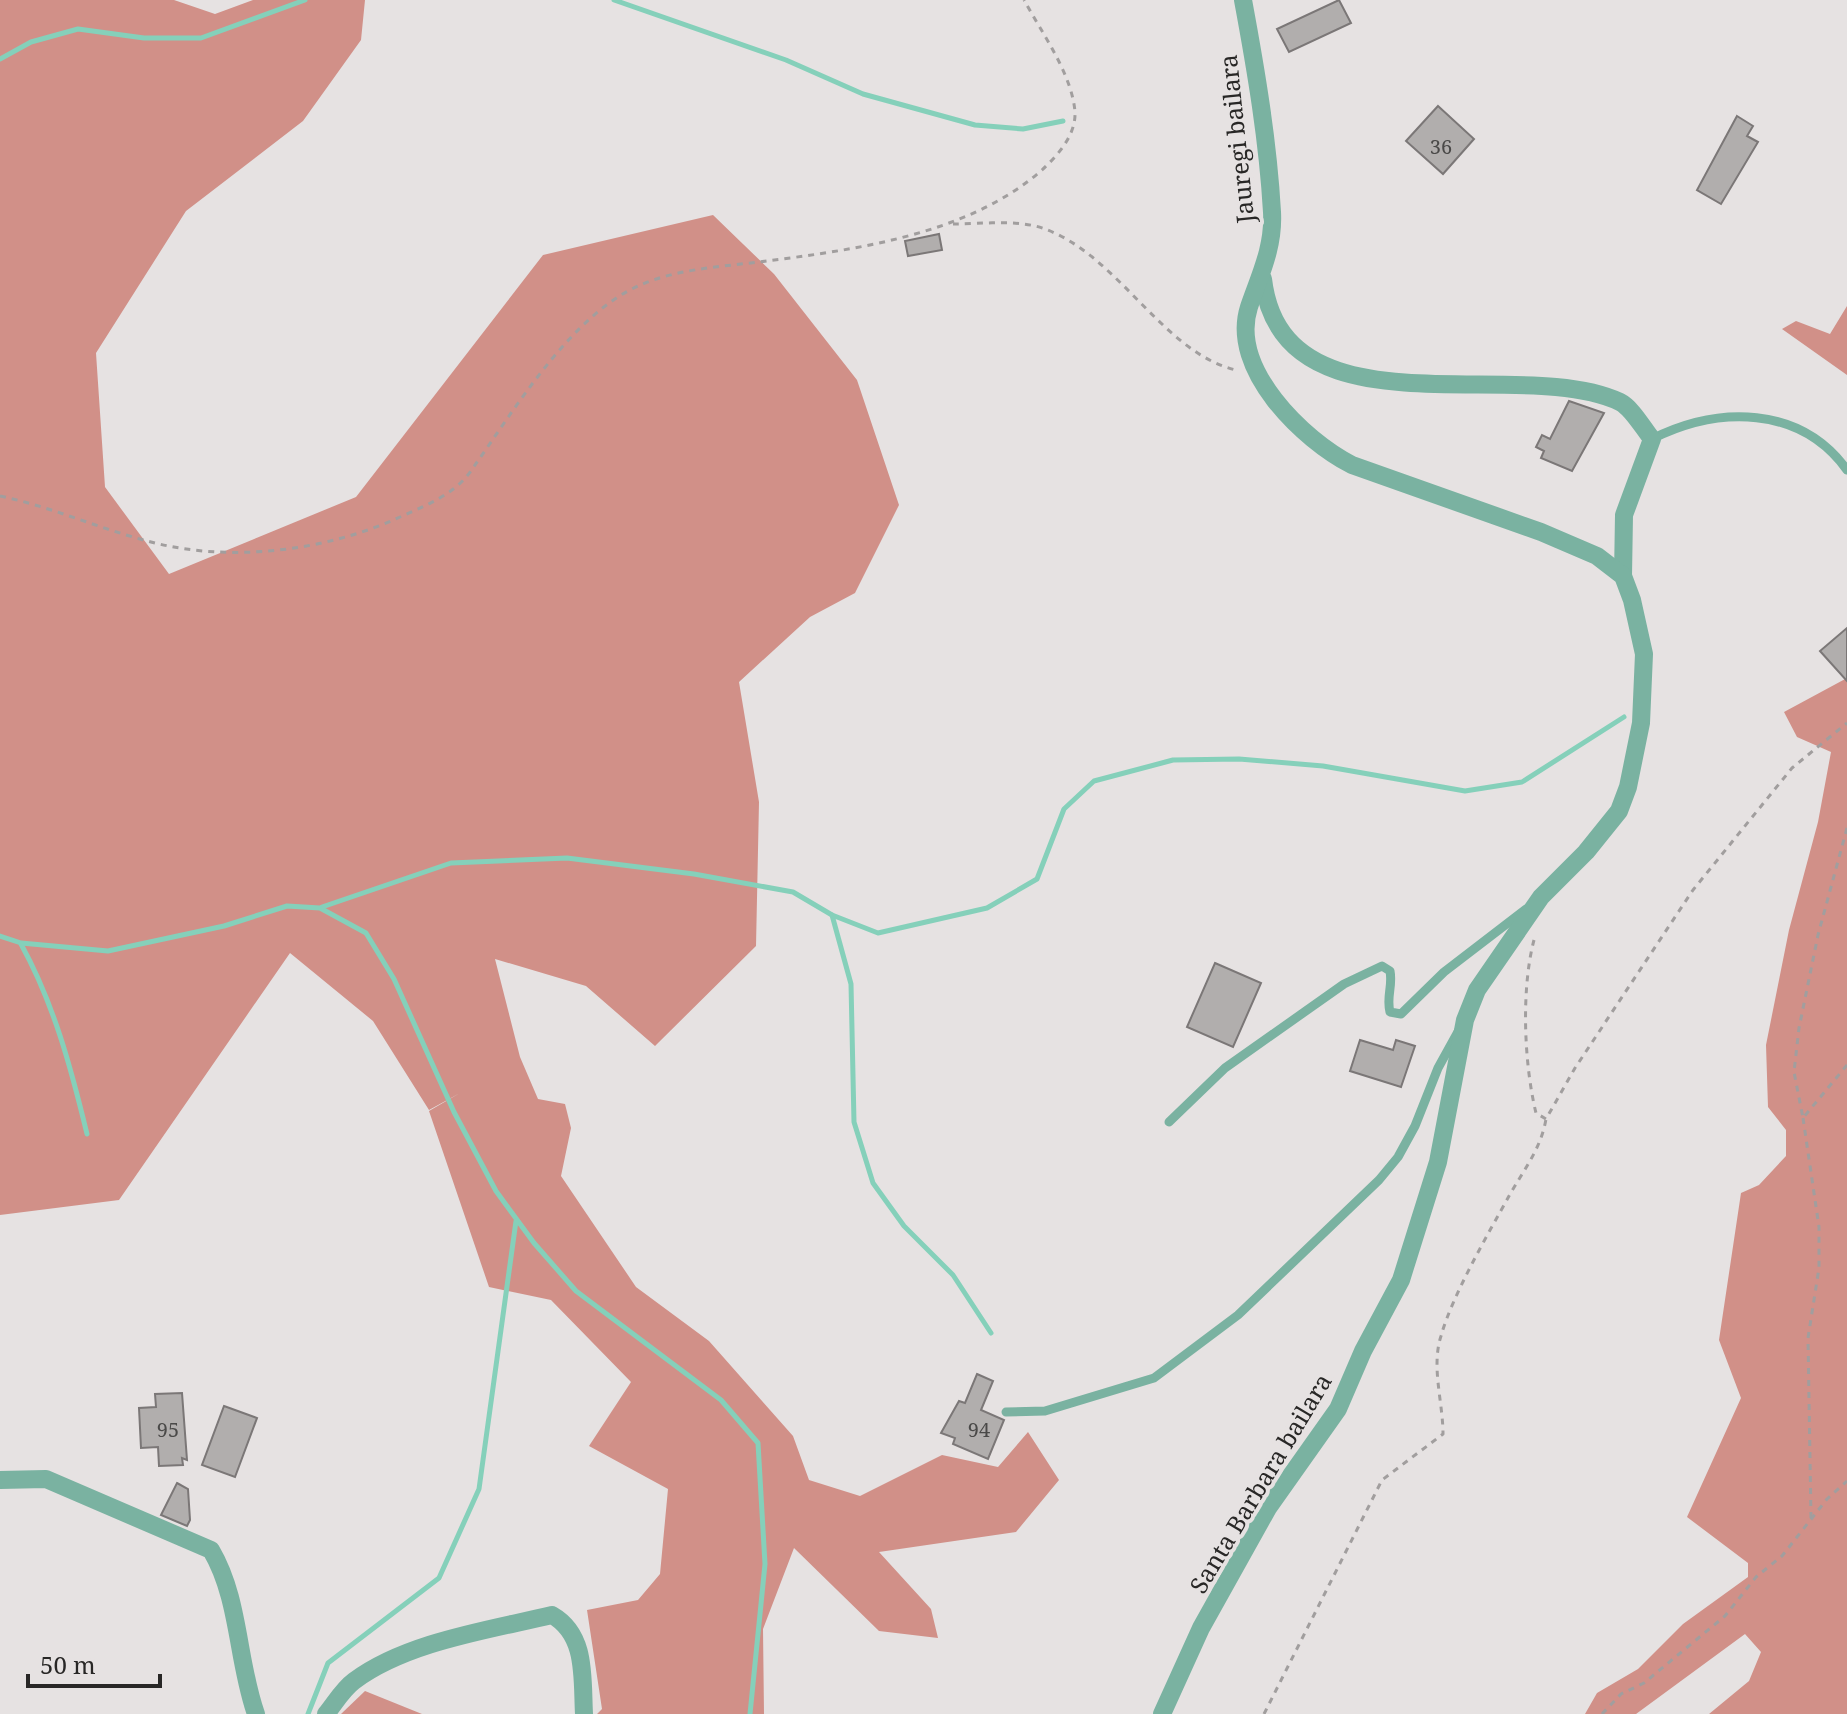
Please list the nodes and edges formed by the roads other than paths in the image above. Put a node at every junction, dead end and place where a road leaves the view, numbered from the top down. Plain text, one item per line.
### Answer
1 (1243, 0) edge
2 (1263, 276) junction
3 (1652, 439) junction
4 (1847, 470) edge
5 (1623, 576) junction
6 (1541, 897) junction
7 (1465, 1020) junction
8 (1169, 1122) dead end
9 (1006, 1412) dead end
10 (0, 1480) edge
11 (256, 1714) edge
12 (326, 1714) edge
13 (584, 1714) edge
14 (1162, 1714) edge

1 - 2 street, Jauregi bailara
2 - 3 street
2 - 5 street, Jauregi bailara
3 - 4 lane
3 - 5 street, Santa Barbara bailara
5 - 6 street, Santa Barbara bailara
6 - 7 street, Santa Barbara bailara
6 - 8 lane
7 - 9 lane
7 - 14 street, Santa Barbara bailara
10 - 11 street
12 - 13 street

